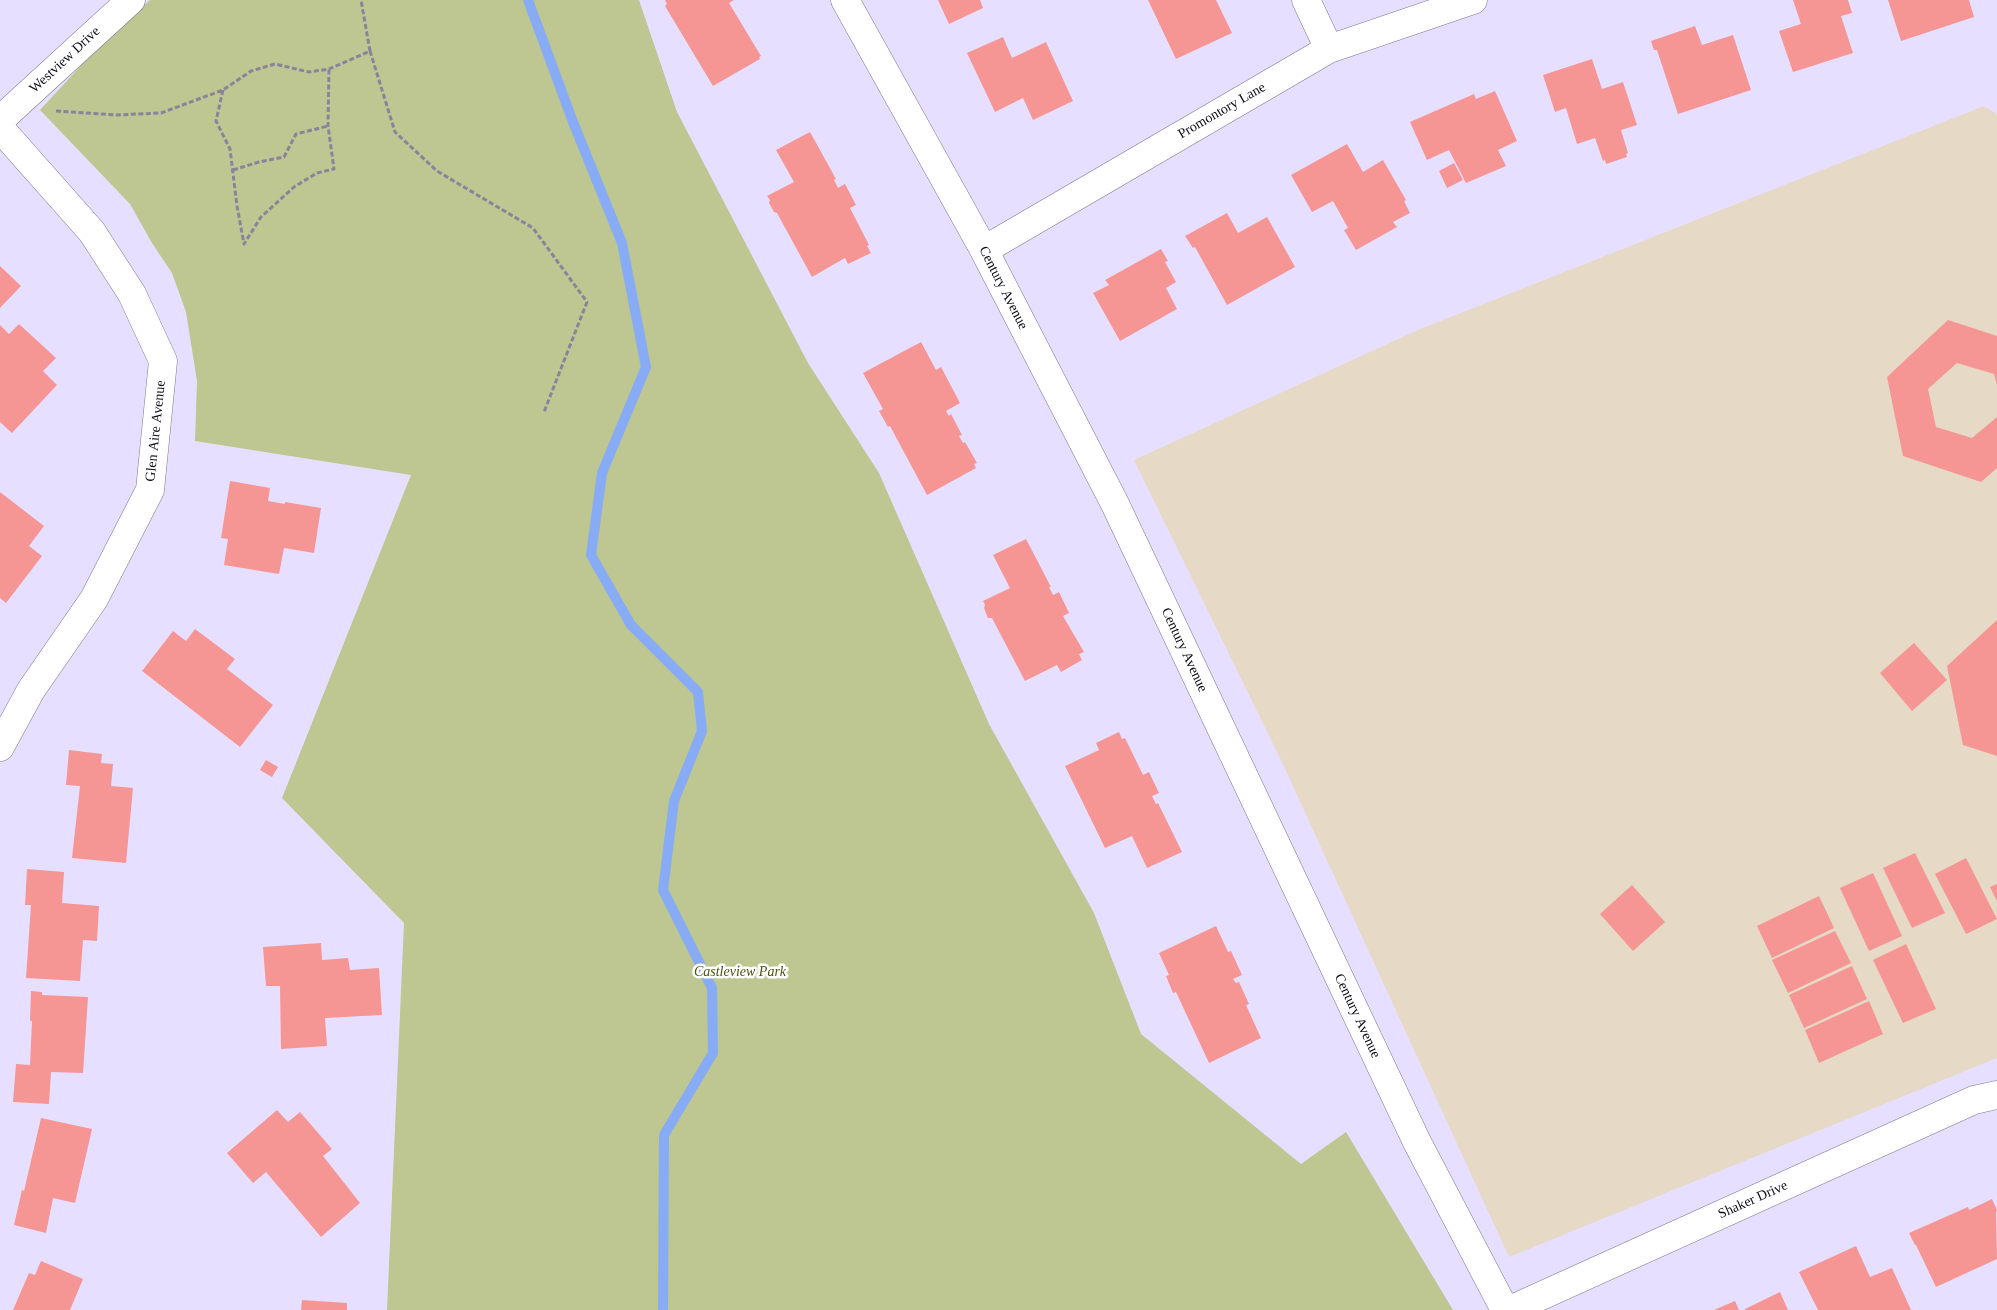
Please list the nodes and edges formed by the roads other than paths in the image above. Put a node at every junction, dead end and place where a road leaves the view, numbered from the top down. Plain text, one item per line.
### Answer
1 (131, 0) edge
2 (845, 0) edge
3 (1306, 0) edge
4 (1473, 0) edge
5 (1329, 49) junction
6 (0, 120) edge
7 (0, 128) edge
8 (984, 250) junction
9 (0, 747) edge
10 (1997, 1095) edge
11 (1505, 1310) edge
12 (1510, 1310) edge

1 - 6 street, Westview Drive
2 - 8 street, Century Avenue
3 - 5 street
4 - 5 street, Promontory Lane
5 - 8 street, Promontory Lane
7 - 9 street, Glen Aire Avenue
8 - 11 street, Century Avenue
10 - 12 street, Shaker Drive

